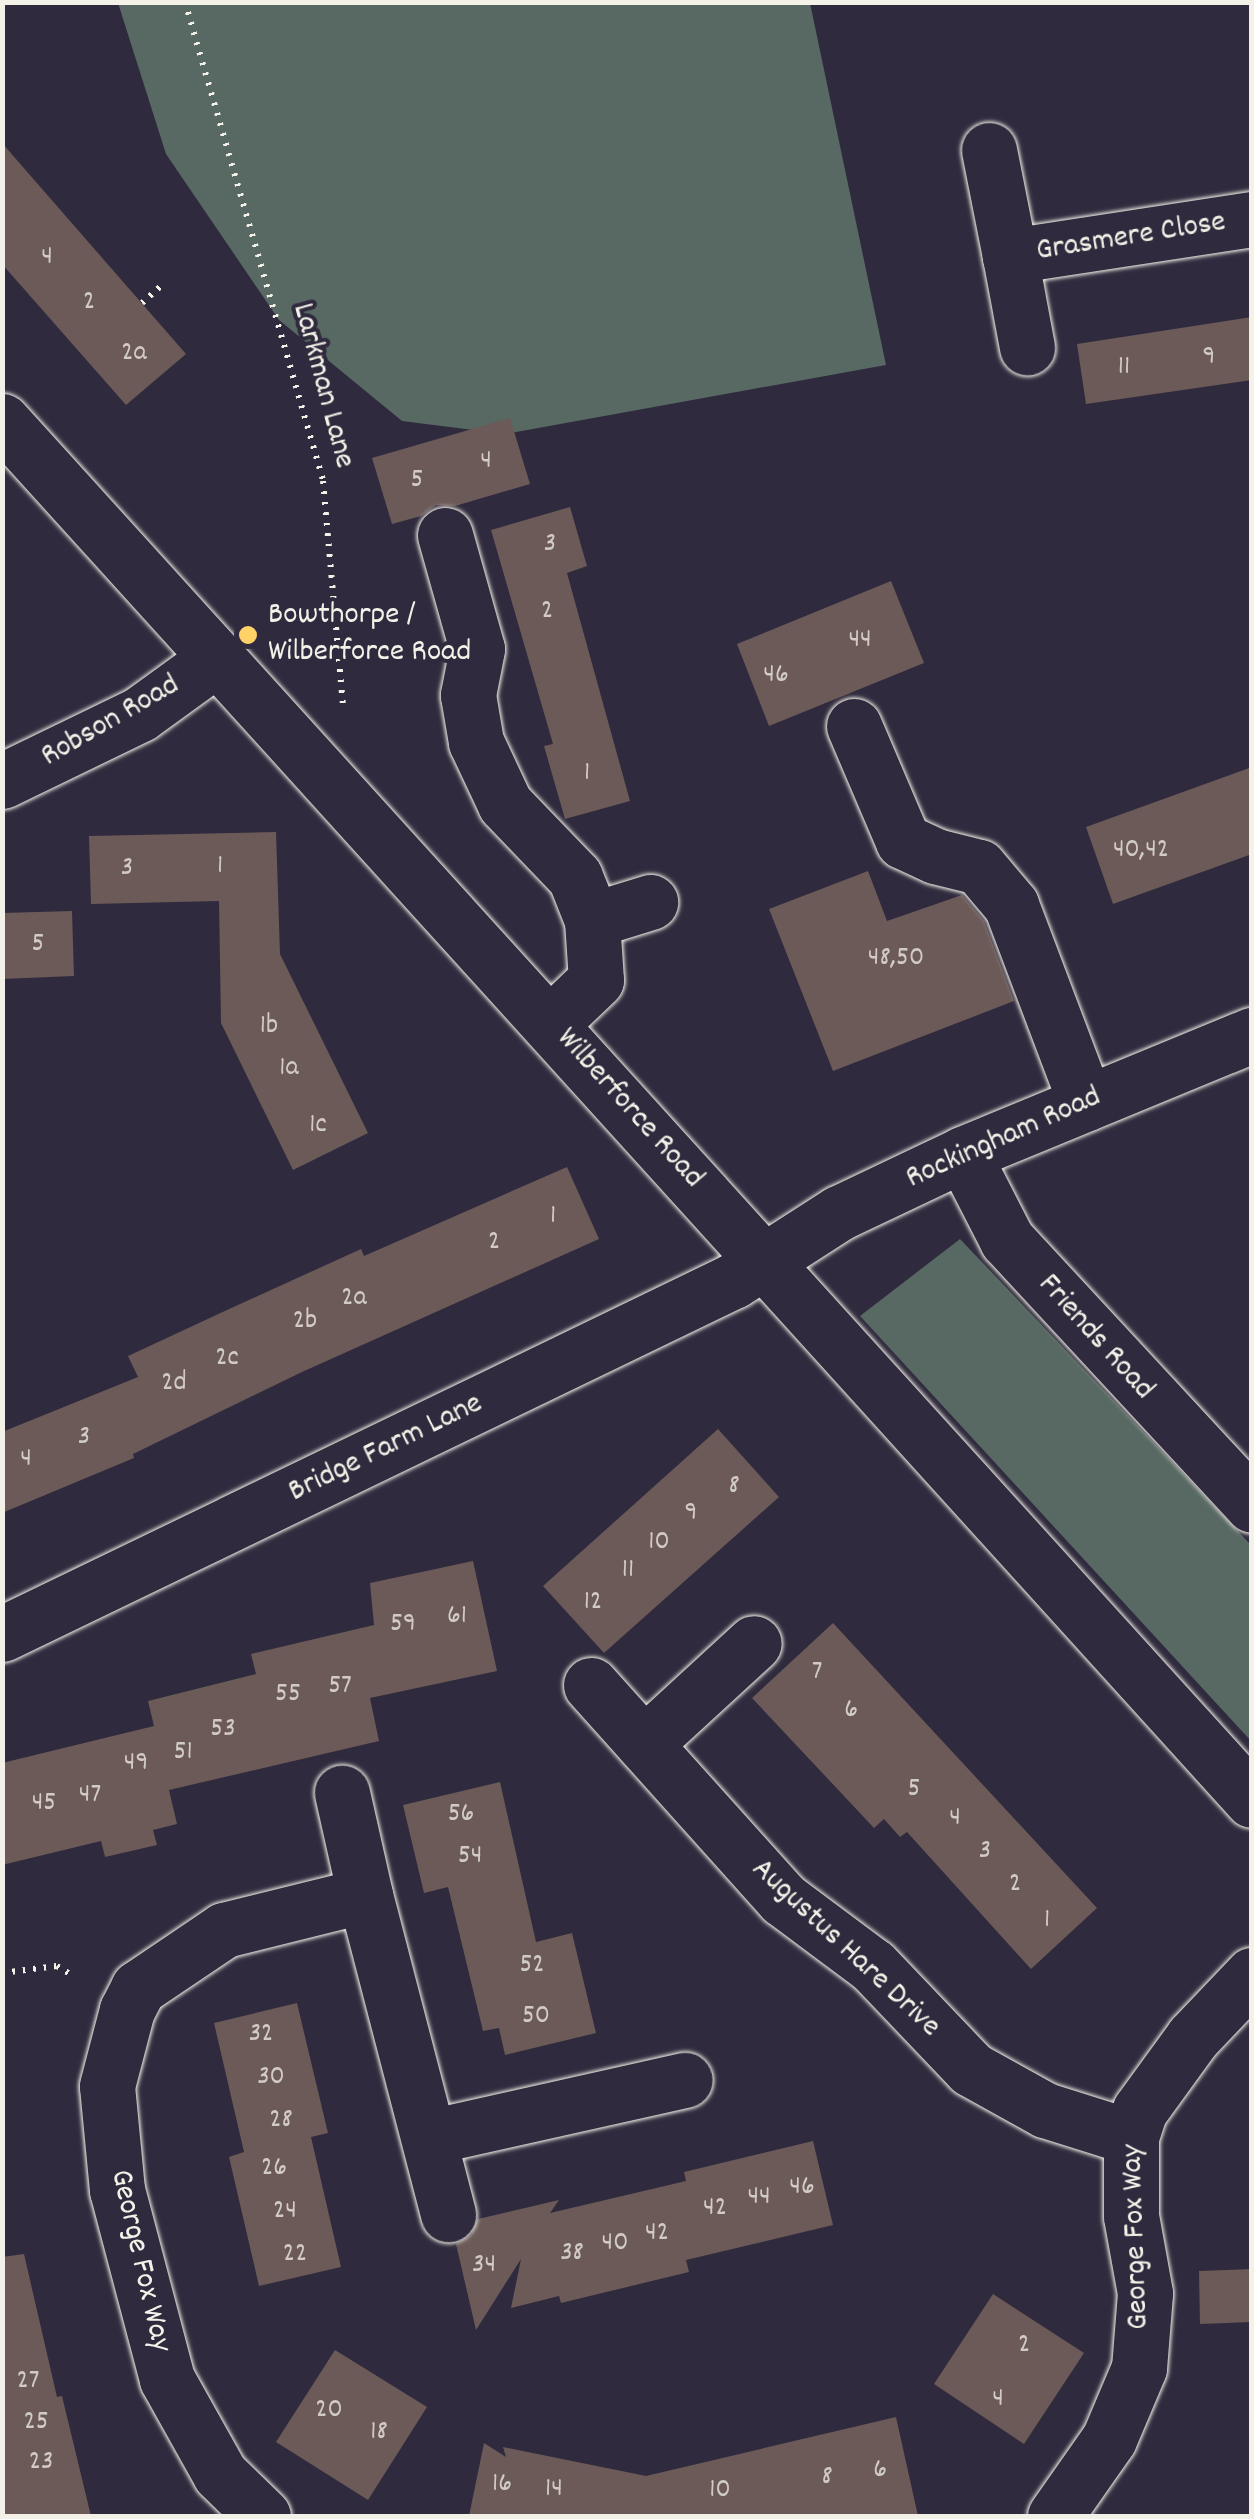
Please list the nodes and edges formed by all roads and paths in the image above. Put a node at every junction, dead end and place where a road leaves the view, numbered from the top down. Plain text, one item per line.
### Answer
1 (186, 2) edge
2 (989, 150) dead end
3 (1252, 219) edge
4 (1010, 256) junction
5 (162, 285) dead end
6 (142, 303) dead end
7 (1028, 347) dead end
8 (2, 421) edge
9 (445, 535) dead end
10 (216, 659) junction
11 (854, 726) dead end
12 (2, 781) edge
13 (340, 794) junction
14 (650, 902) dead end
15 (592, 920) junction
16 (551, 1023) junction
17 (1252, 1035) edge
18 (1086, 1103) junction
19 (963, 1154) junction
20 (766, 1260) junction
21 (1252, 1505) edge
22 (2, 1634) edge
23 (754, 1643) dead end
24 (591, 1686) dead end
25 (644, 1744) junction
26 (342, 1793) dead end
27 (1252, 1800) edge
28 (365, 1895) junction
29 (1252, 1975) edge
30 (685, 2080) dead end
31 (429, 2137) junction
32 (1130, 2137) junction
33 (448, 2214) dead end
34 (263, 2516) edge
35 (1057, 2516) edge

1 - 13 path, Larkman Lane
2 - 4 street, Grasmere Close
3 - 4 street, Grasmere Close
4 - 7 street, Grasmere Close
5 - 6 path
8 - 10 street, Wilberforce Road
9 - 15 street
10 - 12 street, Robson Road
10 - 13 street, Wilberforce Road
11 - 18 street
13 - 16 street, Wilberforce Road
14 - 15 street
15 - 16 street
16 - 20 street, Wilberforce Road
17 - 18 street, Rockingham Road
18 - 19 street, Rockingham Road
19 - 20 street, Rockingham Road
19 - 21 street, Friends Road
20 - 22 street, Bridge Farm Lane
20 - 27 street, Wilberforce Road
23 - 25 street
24 - 25 street, Augustus Hare Drive
25 - 32 street, Augustus Hare Drive
26 - 28 street
28 - 31 street
28 - 34 street, George Fox Way
29 - 32 street, George Fox Way
30 - 31 street
31 - 33 street
32 - 35 street, George Fox Way

